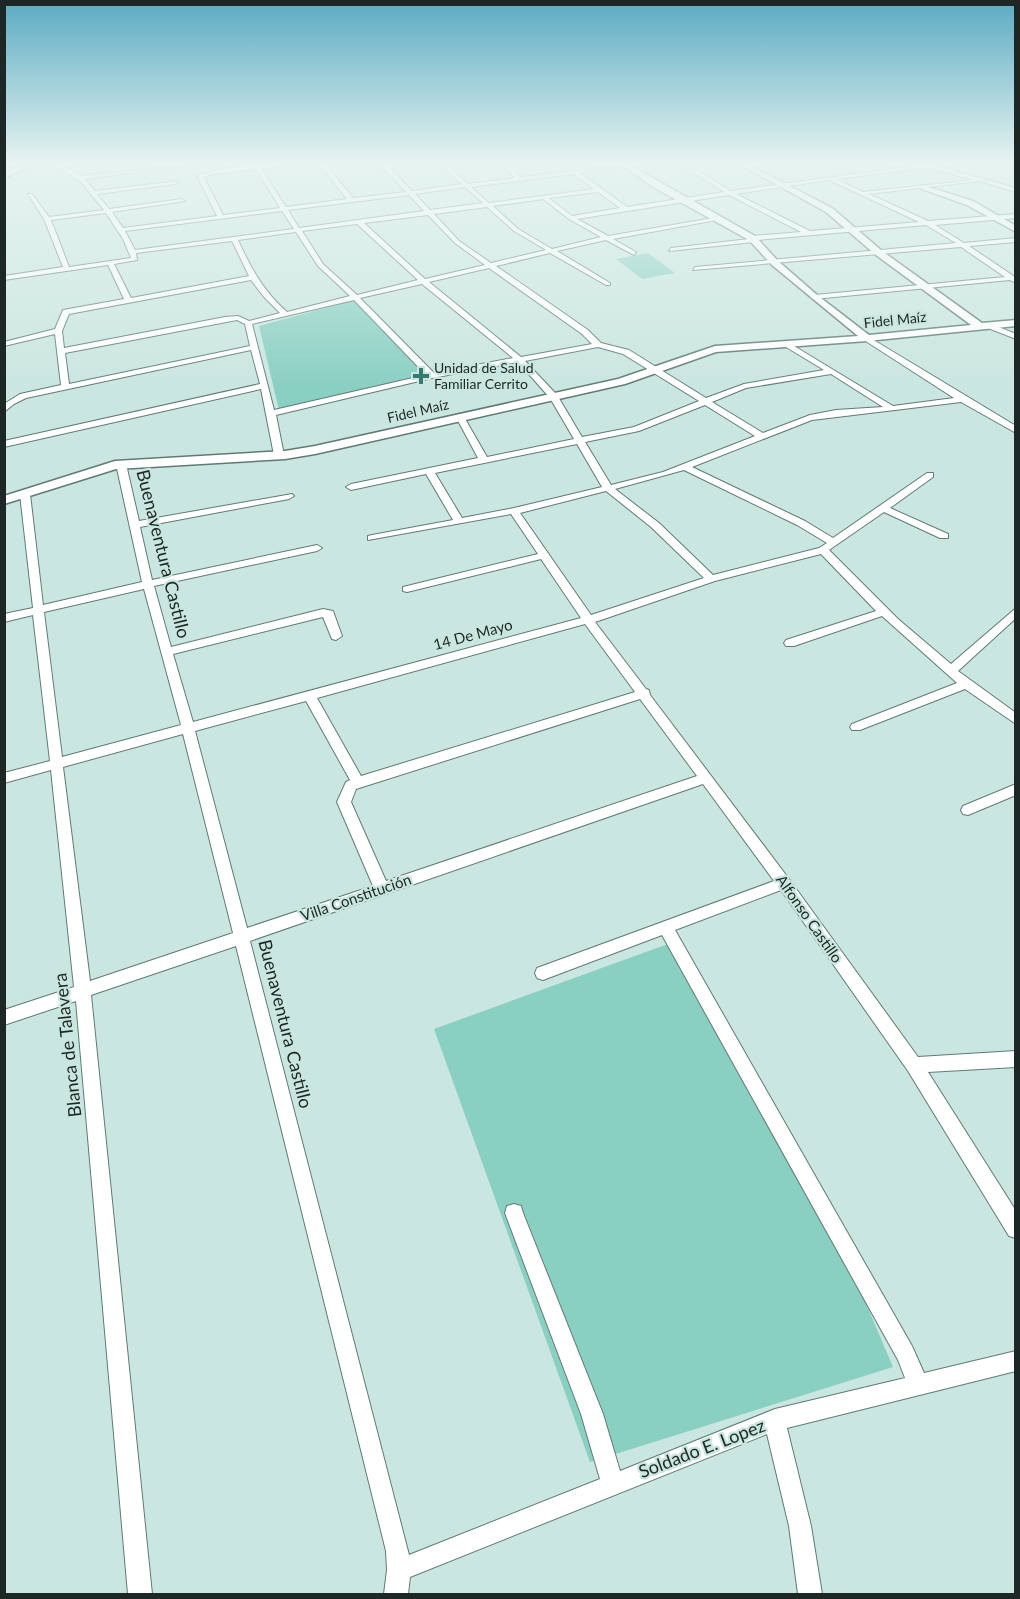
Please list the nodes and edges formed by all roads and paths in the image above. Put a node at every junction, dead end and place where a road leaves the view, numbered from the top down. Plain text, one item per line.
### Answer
1 (753, 239) edge
2 (55, 240) edge
3 (125, 240) edge
4 (222, 240) edge
5 (235, 240) edge
6 (303, 240) edge
7 (378, 240) edge
8 (455, 240) edge
9 (532, 240) edge
10 (598, 240) edge
11 (608, 240) edge
12 (748, 240) edge
13 (862, 240) edge
14 (955, 240) edge
15 (1016, 240) edge
16 (963, 245) junction
17 (671, 250) dead end
18 (550, 251) junction
19 (132, 252) junction
20 (634, 253) dead end
21 (879, 253) junction
22 (775, 262) junction
23 (111, 264) junction
24 (491, 265) junction
25 (695, 269) dead end
26 (67, 270) junction
27 (4, 278) edge
28 (251, 278) junction
29 (1014, 279) edge
30 (423, 281) junction
31 (608, 284) dead end
32 (923, 286) junction
33 (354, 296) junction
34 (814, 297) junction
35 (129, 299) junction
36 (284, 313) junction
37 (248, 323) junction
38 (1016, 323) edge
39 (979, 326) junction
40 (991, 326) junction
41 (58, 331) junction
42 (867, 338) junction
43 (1016, 338) edge
44 (4, 344) edge
45 (598, 345) junction
46 (789, 345) junction
47 (254, 347) junction
48 (62, 351) junction
49 (520, 360) junction
50 (653, 369) junction
51 (830, 372) junction
52 (432, 376) junction
53 (65, 386) junction
54 (264, 386) junction
55 (554, 397) junction
56 (962, 399) junction
57 (705, 401) junction
58 (892, 409) junction
59 (4, 410) edge
60 (271, 413) junction
61 (460, 417) junction
62 (1016, 430) edge
63 (760, 436) junction
64 (580, 440) junction
65 (4, 444) edge
66 (279, 455) junction
67 (484, 460) junction
68 (121, 464) junction
69 (685, 467) junction
70 (429, 471) junction
71 (930, 475) dead end
72 (351, 487) dead end
73 (608, 488) junction
74 (25, 494) junction
75 (289, 496) dead end
76 (4, 500) edge
77 (883, 507) junction
78 (514, 511) junction
79 (458, 520) junction
80 (134, 525) junction
81 (944, 536) dead end
82 (372, 538) dead end
83 (828, 546) junction
84 (317, 548) dead end
85 (545, 555) junction
86 (711, 579) junction
87 (148, 584) junction
88 (406, 590) dead end
89 (37, 611) junction
90 (1016, 611) edge
91 (884, 612) junction
92 (4, 618) edge
93 (588, 620) junction
94 (336, 636) dead end
95 (790, 643) dead end
96 (167, 652) junction
97 (951, 671) junction
98 (966, 684) junction
99 (645, 693) junction
100 (309, 695) junction
101 (1016, 720) edge
102 (188, 727) junction
103 (856, 727) dead end
104 (57, 763) junction
105 (4, 778) edge
106 (707, 778) junction
107 (358, 782) junction
108 (1016, 789) edge
109 (968, 810) dead end
110 (784, 883) junction
111 (382, 889) junction
112 (666, 928) junction
113 (243, 938) junction
114 (543, 973) dead end
115 (83, 992) junction
116 (4, 1018) edge
117 (1016, 1059) edge
118 (914, 1065) junction
119 (514, 1213) dead end
120 (1016, 1228) edge
121 (1016, 1361) edge
122 (919, 1385) junction
123 (775, 1420) junction
124 (613, 1484) junction
125 (399, 1570) junction
126 (140, 1594) edge
127 (396, 1594) edge
128 (810, 1594) edge

1 - 22 street
2 - 26 street
3 - 19 street
4 - 19 street
5 - 28 street
6 - 33 street
7 - 30 street
8 - 24 street
9 - 18 street
10 - 18 street
11 - 20 street
12 - 17 street
13 - 21 street
14 - 16 street
15 - 16 street
16 - 21 street
16 - 29 street
18 - 24 street
18 - 31 street
19 - 23 street
21 - 22 street
21 - 32 street
22 - 25 street
22 - 34 street
23 - 26 street
23 - 35 street
24 - 30 street
24 - 45 street
26 - 27 street
28 - 35 street
28 - 36 street
29 - 32 street
30 - 33 street
30 - 49 street
32 - 34 street
32 - 39 street
33 - 36 street
33 - 52 street
34 - 42 street
35 - 41 street
36 - 37 street
37 - 47 street
37 - 48 street
38 - 40 street, Fidel Maíz
39 - 40 street, Fidel Maíz
39 - 42 street, Fidel Maíz
40 - 43 street
41 - 44 street
41 - 48 street
42 - 46 street, Fidel Maíz
42 - 56 street
45 - 49 street
45 - 50 street
46 - 50 street, Fidel Maíz
46 - 51 street
47 - 53 street
47 - 54 street
48 - 53 street
49 - 52 street
49 - 55 street
50 - 55 street, Fidel Maíz
50 - 57 street
51 - 57 street
51 - 58 street
52 - 60 street
53 - 59 street
54 - 60 street
54 - 65 street
55 - 61 street, Fidel Maíz
55 - 64 street
56 - 58 street
56 - 62 street
57 - 63 street
57 - 64 street
58 - 63 street
60 - 66 street
61 - 66 street, Fidel Maíz
61 - 67 street
63 - 69 street
64 - 67 street
64 - 73 street
66 - 68 street, Fidel Maíz
67 - 70 street
68 - 74 street, Fidel Maíz
68 - 80 street, Buenaventura Castillo
69 - 73 street
69 - 83 street
70 - 72 street
70 - 79 street
71 - 77 street, 14 De Mayo
73 - 78 street
73 - 86 street
74 - 76 street, Fidel Maíz
74 - 89 street, Blanca de Talavera
75 - 80 street
77 - 81 street
77 - 83 street, 14 De Mayo
78 - 79 street
78 - 85 street, Alfonso Castillo
79 - 82 street
80 - 87 street, Buenaventura Castillo
83 - 86 street, 14 De Mayo
83 - 91 street
84 - 87 street
85 - 88 street
85 - 93 street, Alfonso Castillo
86 - 93 street, 14 De Mayo
87 - 89 street
87 - 96 street, Buenaventura Castillo
89 - 92 street
89 - 104 street, Blanca de Talavera
90 - 97 street
91 - 95 street
91 - 97 street
93 - 99 street, Alfonso Castillo
93 - 100 street, 14 De Mayo
94 - 96 street
96 - 102 street, Buenaventura Castillo
97 - 98 street
98 - 101 street
98 - 103 street
99 - 106 street, Alfonso Castillo
99 - 107 street
100 - 102 street, 14 De Mayo
100 - 107 street
102 - 104 street, 14 De Mayo
102 - 113 street, Buenaventura Castillo
104 - 105 street, 14 De Mayo
104 - 115 street, Blanca de Talavera
106 - 110 street, Alfonso Castillo
106 - 111 street, Villa Constitución
107 - 111 street
108 - 109 street
110 - 112 street
110 - 118 street, Alfonso Castillo
111 - 113 street, Villa Constitución
112 - 114 street
112 - 122 street
113 - 115 street, Villa Constitución
113 - 125 street, Buenaventura Castillo
115 - 116 street, Villa Constitución
115 - 126 street, Blanca de Talavera
117 - 118 street
118 - 120 street, Alfonso Castillo
119 - 124 street
121 - 122 street, Soldado E. Lopez
122 - 123 street, Soldado E. Lopez
123 - 124 street, Soldado E. Lopez
123 - 128 street
124 - 125 street, Soldado E. Lopez
125 - 127 street, Buenaventura Castillo

